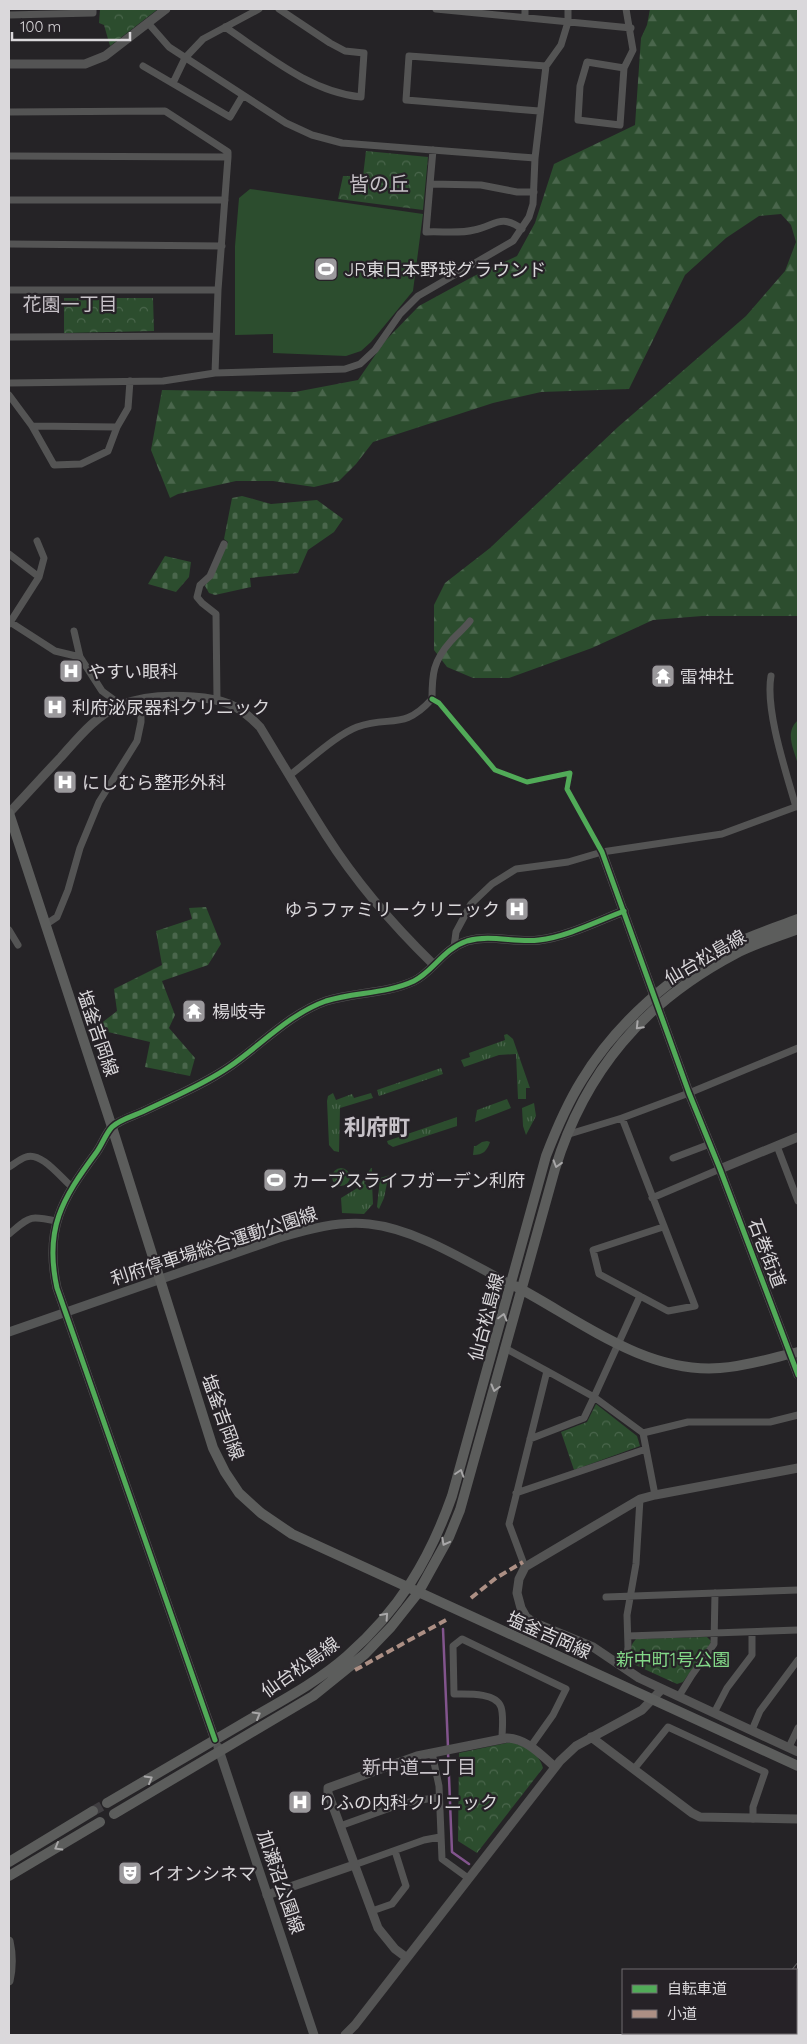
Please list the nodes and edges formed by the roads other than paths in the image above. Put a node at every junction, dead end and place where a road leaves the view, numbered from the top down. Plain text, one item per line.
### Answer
1 (93, 9) edge
2 (166, 9) edge
3 (259, 9) edge
4 (279, 9) edge
5 (436, 9) edge
6 (525, 9) edge
7 (568, 9) edge
8 (626, 9) edge
9 (480, 11) edge
10 (9, 14) edge
11 (525, 17) junction
12 (568, 22) junction
13 (148, 23) junction
14 (225, 27) junction
15 (631, 28) junction
16 (186, 58) junction
17 (9, 64) edge
18 (143, 66) dead end
19 (546, 66) junction
20 (624, 68) junction
21 (173, 83) junction
22 (243, 95) junction
23 (539, 111) junction
24 (9, 112) edge
25 (433, 150) junction
26 (9, 156) edge
27 (228, 157) junction
28 (535, 158) junction
29 (430, 184) junction
30 (534, 192) junction
31 (9, 200) edge
32 (225, 200) junction
33 (522, 229) junction
34 (9, 244) edge
35 (222, 246) junction
36 (9, 290) edge
37 (218, 290) junction
38 (216, 336) junction
39 (9, 337) edge
40 (215, 374) junction
41 (130, 381) junction
42 (9, 383) edge
43 (9, 395) edge
44 (32, 426) junction
45 (117, 427) junction
46 (37, 541) dead end
47 (224, 544) dead end
48 (9, 554) edge
49 (39, 577) junction
50 (470, 621) dead end
51 (9, 623) edge
52 (74, 631) dead end
53 (80, 657) junction
54 (771, 676) dead end
55 (142, 699) junction
56 (217, 699) junction
57 (432, 700) junction
58 (120, 705) junction
59 (290, 775) junction
60 (797, 806) edge
61 (9, 813) edge
62 (602, 852) junction
63 (624, 911) junction
64 (798, 919) edge
65 (45, 925) junction
66 (798, 929) edge
67 (9, 930) edge
68 (18, 945) dead end
69 (454, 947) junction
70 (433, 964) junction
71 (657, 1001) junction
72 (798, 1048) edge
73 (689, 1093) junction
74 (622, 1118) junction
75 (112, 1127) junction
76 (565, 1135) junction
77 (798, 1137) edge
78 (710, 1144) junction
79 (777, 1146) junction
80 (673, 1158) dead end
81 (9, 1167) edge
82 (720, 1169) junction
83 (72, 1187) junction
84 (652, 1198) junction
85 (798, 1201) edge
86 (56, 1221) junction
87 (663, 1227) junction
88 (9, 1234) edge
89 (159, 1279) junction
90 (516, 1287) junction
91 (640, 1296) junction
92 (65, 1312) junction
93 (9, 1332) edge
94 (617, 1343) junction
95 (505, 1348) junction
96 (794, 1353) edge
97 (547, 1370) junction
98 (798, 1375) edge
99 (594, 1397) junction
100 (798, 1415) edge
101 (643, 1433) junction
102 (530, 1438) junction
103 (646, 1449) junction
104 (798, 1468) edge
105 (516, 1493) junction
106 (655, 1494) junction
107 (640, 1499) junction
108 (525, 1567) junction
109 (408, 1588) junction
110 (798, 1590) edge
111 (418, 1593) junction
112 (715, 1594) junction
113 (631, 1596) junction
114 (606, 1597) dead end
115 (798, 1630) edge
116 (752, 1632) junction
117 (714, 1633) junction
118 (628, 1636) junction
119 (798, 1660) edge
120 (620, 1666) junction
121 (662, 1689) junction
122 (679, 1696) junction
123 (714, 1713) junction
124 (798, 1728) edge
125 (752, 1730) junction
126 (591, 1736) junction
127 (502, 1739) junction
128 (215, 1740) junction
129 (531, 1746) junction
130 (789, 1747) junction
131 (220, 1751) junction
132 (436, 1752) junction
133 (798, 1752) edge
134 (798, 1766) edge
135 (555, 1767) junction
136 (634, 1769) junction
137 (439, 1797) junction
138 (107, 1803) tunnel mouth
139 (93, 1811) tunnel mouth
140 (114, 1814) tunnel mouth
141 (753, 1819) junction
142 (798, 1819) edge
143 (100, 1822) tunnel mouth
144 (340, 1826) junction
145 (440, 1838) junction
146 (395, 1851) junction
147 (9, 1862) edge
148 (354, 1865) junction
149 (9, 1876) edge
150 (468, 1878) junction
151 (267, 1895) junction
152 (372, 1911) junction
153 (9, 1941) edge
154 (407, 1958) junction
155 (9, 1981) edge
156 (314, 2035) edge
157 (345, 2035) edge

1 - 10 street
2 - 13 street
3 - 14 street
4 - 14 street
5 - 9 street
6 - 11 street
7 - 12 street
8 - 15 street
9 - 11 street
11 - 12 street
12 - 15 street
12 - 19 street
13 - 16 street
13 - 17 street
14 - 16 street
15 - 20 street
16 - 21 street
16 - 22 street
18 - 21 street
19 - 23 street
19 - 23 street
20 - 20 street
21 - 22 street
22 - 25 street
23 - 28 street
24 - 27 street
25 - 28 street
25 - 29 street
26 - 27 street
27 - 32 street
28 - 30 street
29 - 30 street
29 - 33 street
30 - 33 street
31 - 32 street
32 - 35 street
33 - 40 street
34 - 35 street
35 - 37 street
36 - 37 street
37 - 38 street
38 - 39 street
38 - 40 street
40 - 41 street
41 - 42 street
41 - 45 street
43 - 44 street
44 - 45 street
44 - 45 street
46 - 49 street
47 - 56 street
48 - 49 street
49 - 51 street
50 - 57 street
51 - 53 street
52 - 53 street
53 - 58 street
54 - 60 street
55 - 56 street
55 - 58 street
55 - 65 street
56 - 59 street
57 - 59 street
57 - 62 street
58 - 61 street
59 - 70 street
60 - 62 street
61 - 65 main road, 塩釜吉岡線
62 - 63 street, 石巻街道
62 - 69 street
63 - 69 street
63 - 71 street, 石巻街道
64 - 71 main road, 仙台松島線
65 - 75 main road, 塩釜吉岡線
66 - 71 main road, 仙台松島線
67 - 68 street
69 - 70 street
70 - 75 street
71 - 73 street, 石巻街道
71 -> 76 main road, 仙台松島線
71 - 90 main road, 仙台松島線
72 - 73 street
73 - 74 street
73 - 78 street, 石巻街道
74 - 76 street
74 - 84 street
75 - 83 street
75 - 89 main road, 塩釜吉岡線
76 -> 90 main road, 仙台松島線
77 - 79 street
78 - 80 street
78 - 82 street, 石巻街道
79 - 82 street
79 - 85 street
81 - 83 street
82 - 84 street
82 - 96 street, 石巻街道
83 - 86 street
84 - 87 street
86 - 88 street
86 - 92 street
87 - 91 street
87 - 91 street
89 - 90 main road, 利府停車場総合運動公園線
89 - 92 main road, 利府停車場総合運動公園線
89 - 109 main road, 塩釜吉岡線
90 - 94 main road
90 - 95 main road, 仙台松島線
109 -> 90 main road, 仙台松島線
91 - 94 street
92 - 93 main road, 利府停車場総合運動公園線
92 - 128 street
94 - 96 main road
94 - 99 street
95 - 97 street
95 -> 111 main road, 仙台松島線
96 - 98 street, 石巻街道
97 - 99 street
97 - 102 street
99 - 101 street
99 - 102 street
100 - 101 street
101 - 103 street
102 - 105 street
103 - 105 street
103 - 106 street
104 - 106 street
105 - 108 street
106 - 107 street
107 - 108 street
107 - 113 street
108 - 120 street
109 - 111 main road, 塩釜吉岡線
128 -> 109 main road, 仙台松島線
110 - 112 street
111 - 131 main road, 仙台松島線
111 - 134 main road, 塩釜吉岡線
112 - 113 street
112 - 117 street
113 - 114 street
113 - 118 street
115 - 116 street
116 - 117 street
116 - 123 street
117 - 118 street
117 - 122 street
118 - 120 street
119 - 125 street
120 - 121 street
121 - 122 street
121 - 126 street
122 - 123 street
123 - 125 street
124 - 130 street
125 - 130 street
126 - 135 street
126 - 136 street
127 - 129 street
127 - 129 street
127 - 132 street
128 - 131 main road, 加瀬沼公園線
138 -> 128 main road, 仙台松島線
129 - 135 street
130 - 133 street
131 - 140 main road, 仙台松島線
131 - 151 main road, 加瀬沼公園線
132 - 137 street
132 - 144 street
135 - 150 street
136 - 141 street
136 - 141 street
137 - 144 street
137 - 145 street
139 - 147 main road
141 - 142 street
143 -> 149 main road
144 - 148 street
145 - 146 street
145 - 150 street
146 - 148 street
146 - 152 street
148 - 151 street
148 - 152 street
150 - 154 street
151 - 156 main road, 加瀬沼公園線
152 - 154 street
153 - 155 street
154 - 157 street

